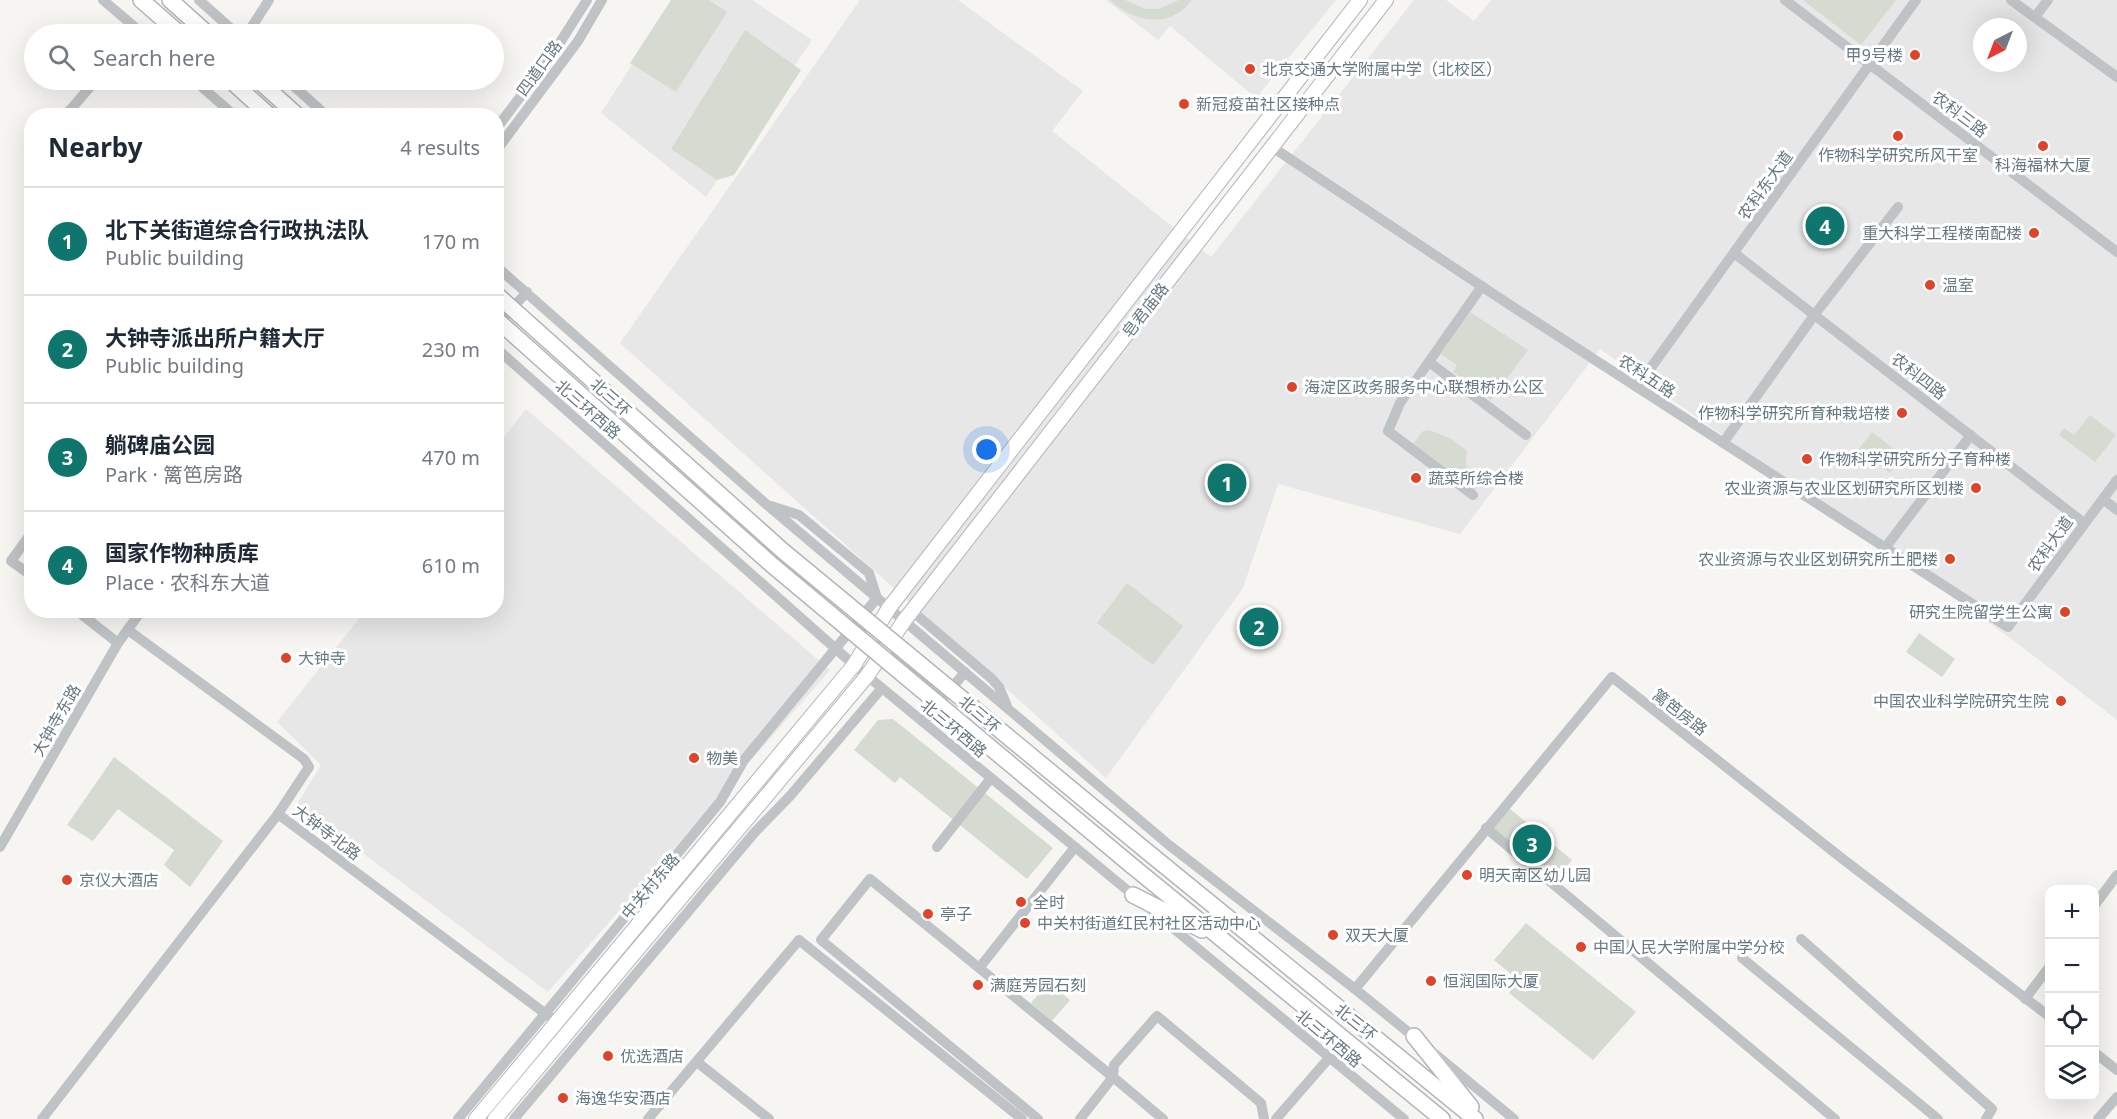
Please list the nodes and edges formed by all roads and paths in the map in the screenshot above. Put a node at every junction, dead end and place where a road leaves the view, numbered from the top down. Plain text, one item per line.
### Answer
1 (103, 0) edge
2 (141, 0) edge
3 (170, 0) edge
4 (199, 0) edge
5 (269, 0) edge
6 (587, 0) edge
7 (602, 0) edge
8 (1360, 0) edge
9 (1386, 0) edge
10 (1785, 0) edge
11 (1917, 0) edge
12 (2011, 0) edge
13 (2048, 0) edge
14 (2035, 17) junction
15 (128, 24) edge
16 (169, 24) edge
17 (197, 24) edge
18 (226, 24) edge
19 (253, 24) edge
20 (1871, 65) junction
21 (2117, 77) edge
22 (87, 90) edge
23 (205, 90) edge
24 (241, 90) edge
25 (269, 90) edge
26 (298, 90) edge
27 (72, 108) edge
28 (226, 108) edge
29 (261, 108) edge
30 (289, 108) edge
31 (318, 108) edge
32 (504, 118) edge
33 (504, 140) edge
34 (1272, 147) junction
35 (1898, 207) dead end
36 (2117, 252) edge
37 (1734, 253) junction
38 (504, 273) edge
39 (1482, 286) junction
40 (527, 292) junction
41 (504, 301) edge
42 (1815, 314) junction
43 (504, 317) edge
44 (504, 325) edge
45 (504, 355) edge
46 (1429, 362) junction
47 (1637, 387) junction
48 (1526, 435) dead end
49 (1971, 435) junction
50 (1723, 443) junction
51 (2117, 480) edge
52 (1473, 495) dead end
53 (2103, 499) junction
54 (2117, 510) edge
55 (2084, 523) junction
56 (24, 543) edge
57 (1885, 548) junction
58 (24, 570) edge
59 (878, 598) junction
60 (889, 608) junction
61 (908, 616) junction
62 (86, 618) edge
63 (136, 618) edge
64 (855, 624) junction
65 (2008, 627) joint
66 (128, 630) junction
67 (871, 637) junction
68 (118, 643) junction
69 (885, 648) junction
70 (836, 649) junction
71 (854, 665) junction
72 (964, 672) junction
73 (867, 676) junction
74 (882, 688) junction
75 (943, 698) junction
76 (1008, 709) junction
77 (922, 722) junction
78 (991, 778) junction
79 (279, 814) junction
80 (1486, 828) junction
81 (0, 847) edge
82 (937, 847) dead end
83 (1075, 848) junction
84 (2117, 875) edge
85 (1133, 895) junction
86 (2099, 899) edge
87 (1801, 939) dead end
88 (1231, 946) junction
89 (1742, 958) dead end
90 (980, 967) junction
91 (2045, 972) edge
92 (1355, 989) junction
93 (2025, 999) junction
94 (2045, 1014) edge
95 (551, 1018) junction
96 (1414, 1036) junction
97 (2099, 1056) edge
98 (1329, 1058) junction
99 (697, 1062) junction
100 (2117, 1070) edge
101 (1113, 1077) junction
102 (2117, 1096) edge
103 (1425, 1105) junction
104 (42, 1119) edge
105 (458, 1119) edge
106 (476, 1119) edge
107 (495, 1119) edge
108 (514, 1119) edge
109 (648, 1119) edge
110 (769, 1119) edge
111 (1022, 1119) edge
112 (1038, 1119) edge
113 (1080, 1119) edge
114 (1163, 1119) edge
115 (1264, 1119) edge
116 (1276, 1119) edge
117 (1404, 1119) edge
118 (1436, 1119) edge
119 (1442, 1119) edge
120 (1475, 1119) edge
121 (1481, 1119) edge
122 (1514, 1119) edge
123 (1835, 1119) edge
124 (1938, 1119) edge
125 (1986, 1119) edge
126 (2098, 1119) edge

1 - 15 street
2 - 16 highway
3 - 17 highway
4 - 18 street
5 - 19 street
6 - 32 street, 四道口路
7 - 33 street, 四道口路
8 - 60 main road, 皂君庙路
9 - 34 main road, 皂君庙路
10 - 20 street, 农科三路
11 - 20 street, 农科东大道
12 - 14 street
13 - 14 street
14 - 21 street
20 - 36 street, 农科三路
20 - 37 street, 农科东大道
22 - 27 street
23 - 28 street
24 - 29 highway
25 - 30 highway
26 - 31 street
34 - 39 street, 农科五路
34 - 61 main road, 皂君庙路
35 - 42 street
37 - 42 street, 农科四路
37 - 47 street, 农科东大道
38 - 40 street
39 - 46 street
39 - 47 street, 农科五路
40 - 43 street
40 - 59 street
41 - 120 highway, 北三环, bridge
42 - 49 street, 农科四路
42 - 50 street
44 - 88 highway, 北三环, bridge
45 - 70 street, 北三环西路
46 - 48 street
46 - 52 street
47 - 50 street, 农科五路
49 - 55 street, 农科四路
49 - 57 street
50 - 57 street, 农科五路
51 - 53 street, 农科大道
53 - 54 street
53 - 55 street, 农科大道
55 - 65 street, 农科大道
56 - 58 street
57 - 65 street, 农科五路
59 - 60 street
59 - 64 street, 中关村东路
60 - 61 street
60 - 67 main road, 皂君庙路
61 - 69 main road, 皂君庙路
61 - 72 street
61 - 76 street
62 - 68 street
63 - 66 street, 大钟寺东路
64 - 67 street
64 - 70 street, 中关村东路
66 - 68 street, 大钟寺东路
66 - 79 street, 大钟寺北路
67 - 69 street
67 - 71 main road, 中关村东路
68 - 81 street, 大钟寺东路
69 - 73 main road, 中关村东路
69 - 75 street
70 - 71 street, 北三环西路
70 - 95 street, 中关村东路
71 - 73 street, 北三环西路
71 - 95 main road, 中关村东路
72 - 75 street
72 - 76 street
73 - 74 street, 北三环西路
73 - 107 main road, 中关村东路
74 - 77 street, 北三环西路
74 - 108 street
75 - 77 street
76 - 92 street
77 - 78 street, 北三环西路
78 - 82 street
78 - 83 street, 北三环西路
79 - 95 street, 大钟寺北路
79 - 104 street
80 - 92 street, 篱笆房路
80 - 93 street, 篱笆房路
80 - 123 street
83 - 85 street, 北三环西路
83 - 90 street
84 - 86 street
85 - 88 highway
85 - 98 street, 北三环西路
87 - 125 street
88 - 103 highway, 北三环
89 - 124 street
90 - 101 street
90 - 112 street
91 - 93 street
92 - 96 street
93 - 94 street, 篱笆房路
95 - 105 street, 中关村东路
95 - 106 main road, 中关村东路
96 - 121 highway
96 - 122 street
97 - 100 street
98 - 116 street
98 - 117 street, 北三环西路
99 - 109 street
99 - 110 street
99 - 111 street
101 - 113 street
101 - 114 street
101 - 115 street
102 - 126 street
103 - 118 highway
103 - 119 highway, 北三环

